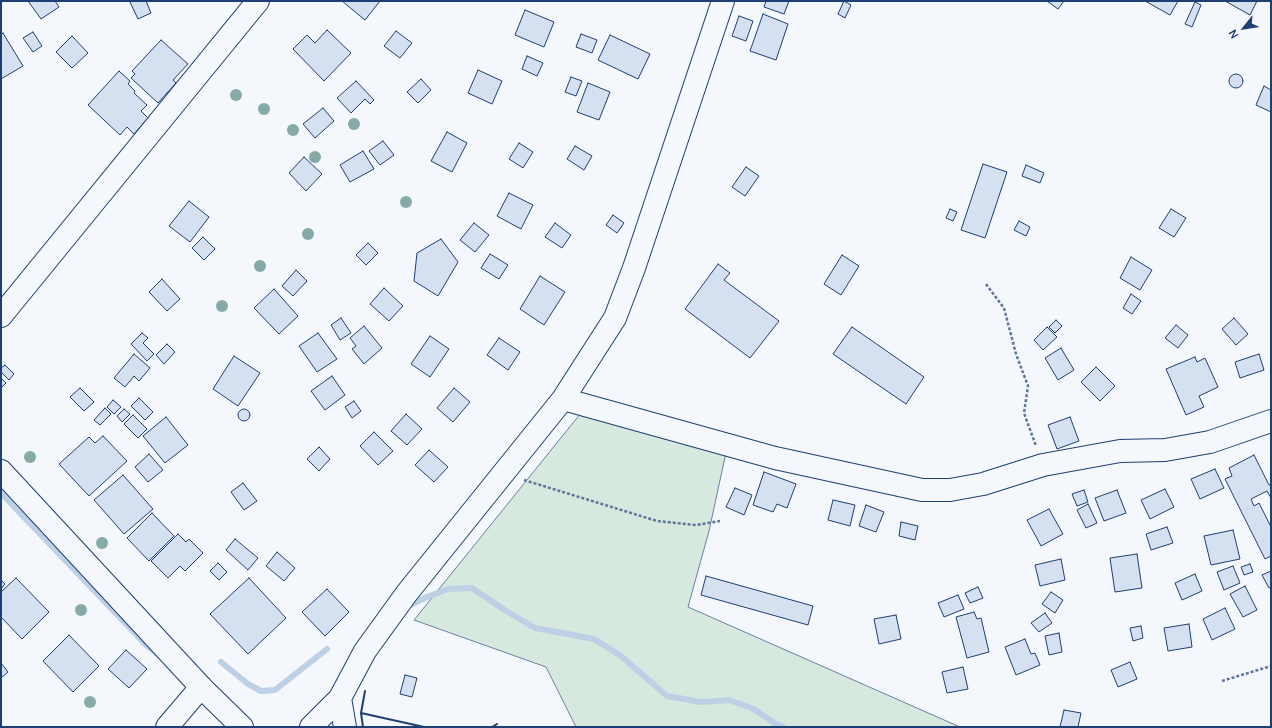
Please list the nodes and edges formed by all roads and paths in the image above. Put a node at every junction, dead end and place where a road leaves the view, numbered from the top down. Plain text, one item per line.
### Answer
1 (258, 1) edge
2 (724, 1) edge
3 (986, 284) dead end
4 (1, 316) edge
5 (563, 399) junction
6 (1271, 421) edge
7 (1043, 465) junction
8 (1, 472) edge
9 (503, 473) junction
10 (720, 521) dead end
11 (1271, 666) edge
12 (1222, 681) dead end
13 (201, 687) junction
14 (340, 698) junction
15 (167, 727) edge
16 (242, 727) edge
17 (311, 727) edge
18 (346, 727) edge

1 - 4 street
2 - 5 street
3 - 7 path
5 - 7 street
5 - 9 street
6 - 7 street
8 - 13 street
9 - 10 path
9 - 14 street
11 - 12 path
13 - 15 street
13 - 16 street
14 - 17 street
14 - 18 street

